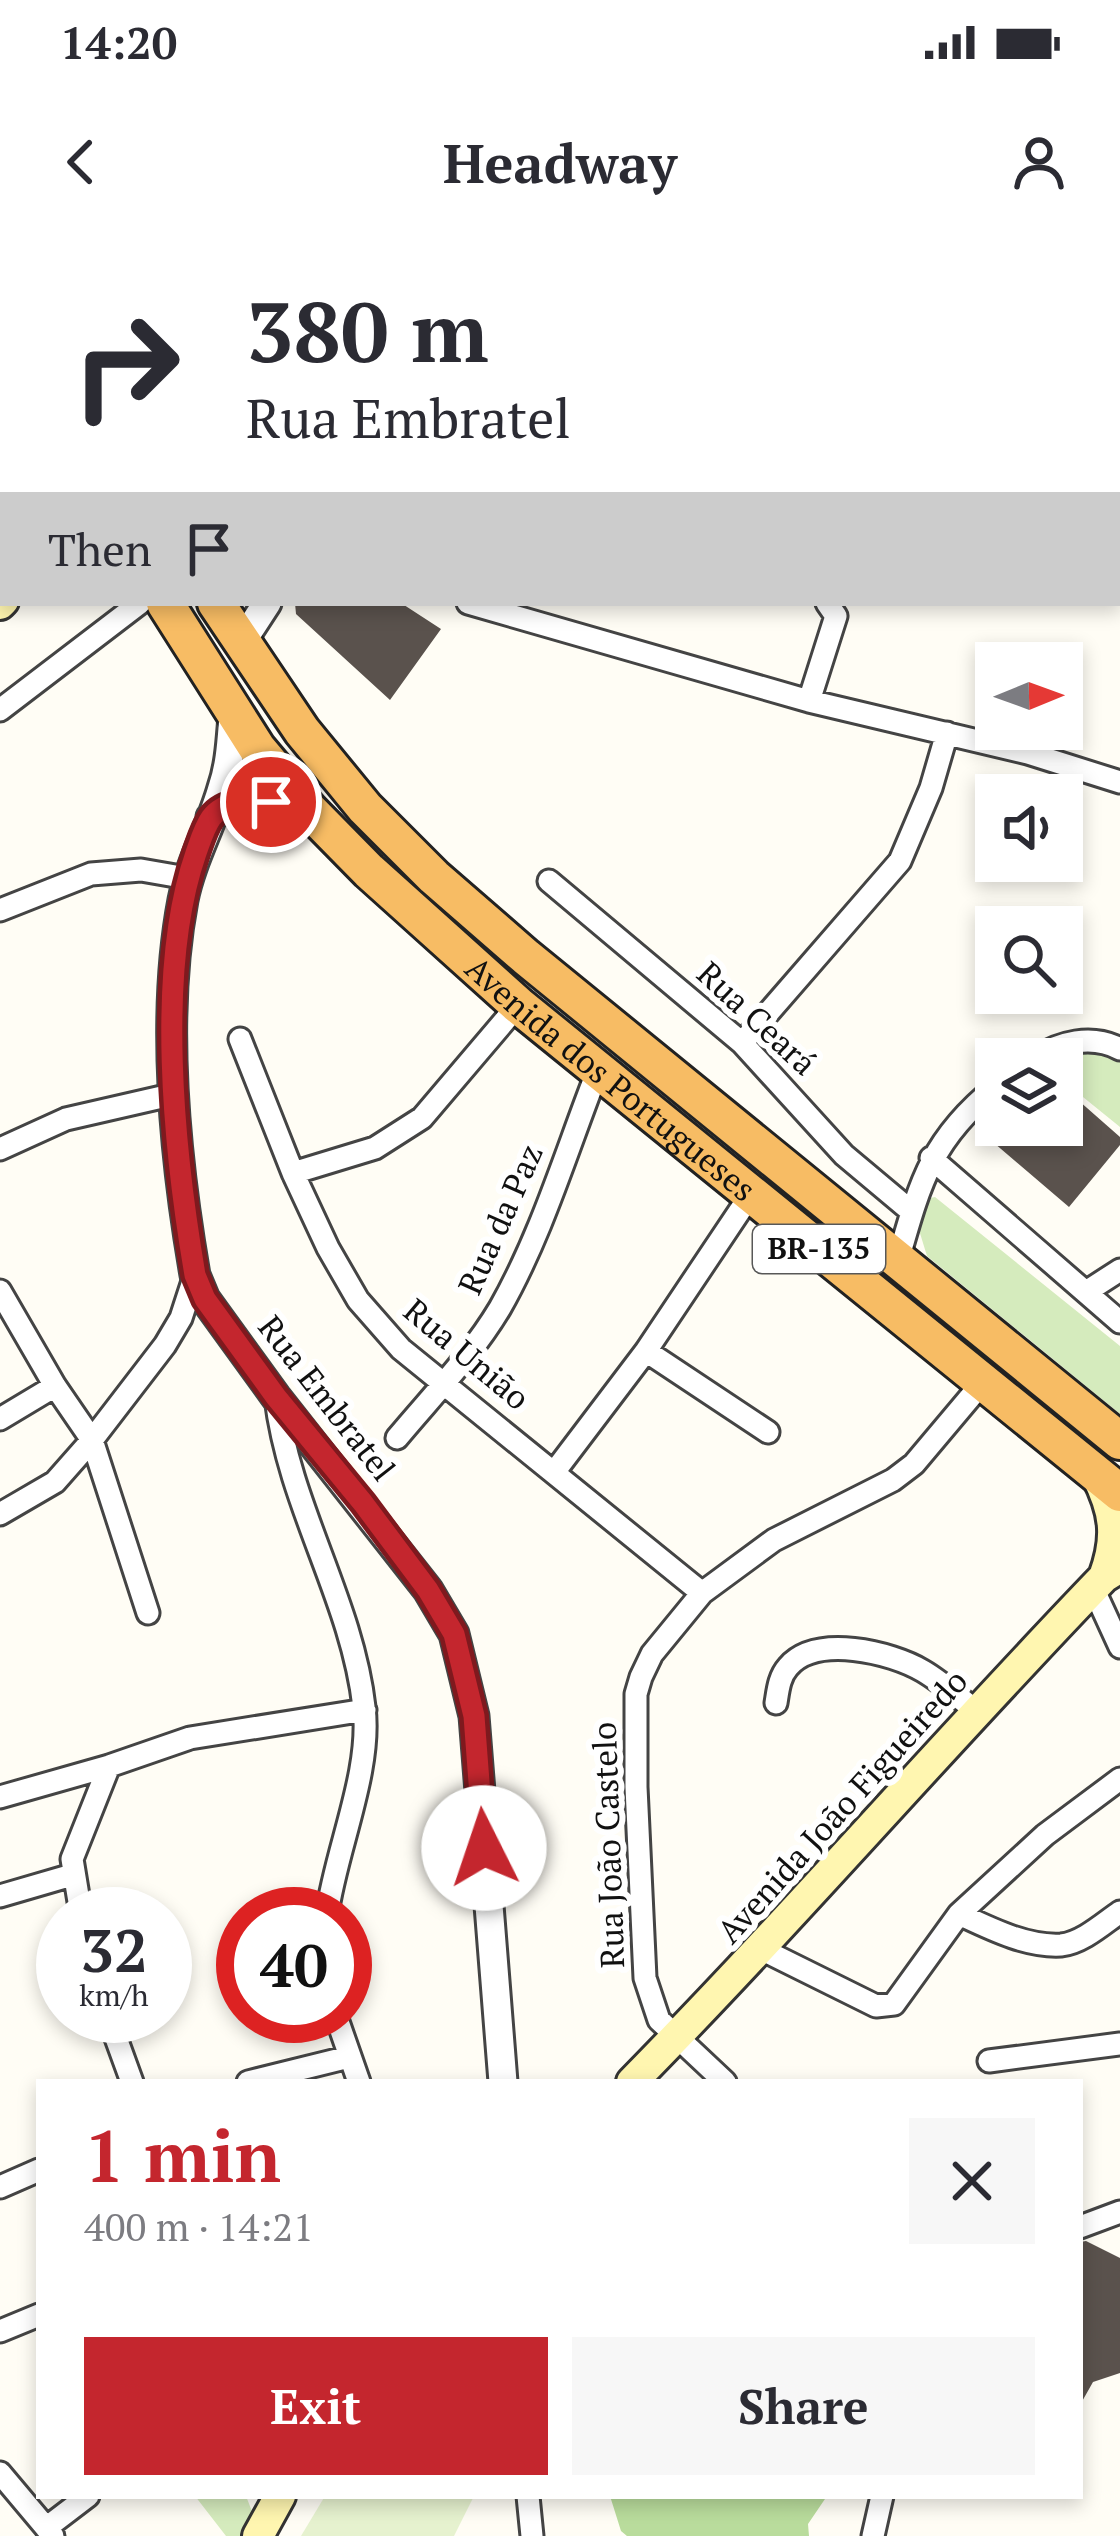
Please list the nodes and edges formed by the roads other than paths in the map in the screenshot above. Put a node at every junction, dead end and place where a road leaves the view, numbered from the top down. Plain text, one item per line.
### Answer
1 (136, 606) edge
2 (167, 606) edge
3 (218, 606) edge
4 (265, 606) edge
5 (478, 606) edge
6 (828, 606) edge
7 (241, 643) junction
8 (809, 701) junction
9 (0, 710) edge
10 (232, 716) junction
11 (947, 733) junction
12 (1120, 782) edge
13 (309, 810) junction
14 (211, 817) junction
15 (188, 878) junction
16 (549, 881) dead end
17 (0, 910) edge
18 (518, 1006) junction
19 (240, 1039) dead end
20 (1083, 1041) edge
21 (742, 1043) junction
22 (1120, 1049) edge
23 (598, 1070) junction
24 (175, 1094) junction
25 (975, 1104) edge
26 (660, 1120) junction
27 (0, 1149) edge
28 (931, 1158) junction
29 (293, 1173) junction
30 (751, 1194) junction
31 (827, 1202) junction
32 (912, 1212) junction
33 (898, 1260) junction
34 (1120, 1270) edge
35 (195, 1275) junction
36 (0, 1292) edge
37 (1086, 1292) junction
38 (1120, 1322) edge
39 (646, 1351) junction
40 (443, 1381) junction
41 (982, 1382) junction
42 (55, 1385) junction
43 (276, 1397) junction
44 (0, 1419) edge
45 (768, 1432) dead end
46 (397, 1438) dead end
47 (92, 1440) junction
48 (1120, 1441) edge
49 (555, 1471) junction
50 (1108, 1483) edge
51 (0, 1514) edge
52 (1106, 1578) edge
53 (701, 1593) junction
54 (148, 1613) dead end
55 (1120, 1648) edge
56 (776, 1703) dead end
57 (365, 1710) junction
58 (976, 1712) junction
59 (110, 1766) junction
60 (1120, 1779) edge
61 (0, 1797) edge
62 (72, 1875) junction
63 (75, 1887) edge
64 (333, 1887) edge
65 (0, 1896) edge
66 (1120, 1912) edge
67 (959, 1914) junction
68 (761, 1948) junction
69 (675, 2038) junction
70 (118, 2043) edge
71 (345, 2043) edge
72 (1120, 2044) edge
73 (350, 2057) junction
74 (989, 2061) dead end
75 (131, 2079) edge
76 (260, 2079) edge
77 (358, 2079) edge
78 (503, 2079) edge
79 (635, 2079) edge
80 (722, 2079) edge
81 (36, 2171) edge
82 (0, 2187) edge
83 (1120, 2212) edge
84 (1083, 2227) edge
85 (36, 2315) edge
86 (0, 2331) edge
87 (0, 2473) edge
88 (85, 2499) edge
89 (528, 2499) edge
90 (881, 2499) edge
91 (50, 2532) edge
92 (532, 2536) edge
93 (873, 2536) edge

1 - 9 street
2 - 10 highway, Avenida dos Portugueses / BR-135
3 - 7 highway, Avenida dos Portugueses / BR-135
4 - 7 street
5 - 8 street
6 - 8 street
7 - 31 highway, Avenida dos Portugueses / BR-135
8 - 11 street
10 - 13 highway, Avenida dos Portugueses / BR-135
10 - 14 street, Rua Embratel
11 - 12 street
11 - 21 street
13 - 14 street
13 - 18 highway, Avenida dos Portugueses / BR-135
14 - 15 street, Rua Embratel
15 - 17 street
15 - 24 street, Rua Embratel
16 - 21 street, Rua Ceará
18 - 23 highway, Avenida dos Portugueses / BR-135
18 - 29 street
19 - 29 street, Rua União
20 - 22 street
21 - 32 street, Rua Ceará
23 - 26 highway, Avenida dos Portugueses / BR-135
23 - 40 street, Rua da Paz
24 - 27 street
24 - 35 street, Rua Embratel
25 - 28 street
26 - 30 highway, Avenida dos Portugueses / BR-135
26 - 31 highway
28 - 32 street
28 - 37 street
29 - 40 street, Rua União
30 - 39 street
30 - 41 highway, Avenida dos Portugueses / BR-135
31 - 33 highway, Avenida dos Portugueses / BR-135
32 - 33 street
33 - 48 highway, Avenida dos Portugueses / BR-135
34 - 37 street
35 - 43 street, Rua Embratel
35 - 47 street
36 - 42 street
37 - 38 street
39 - 45 street
39 - 49 street
40 - 46 street, Rua da Paz
40 - 49 street, Rua União
41 - 50 highway, Avenida dos Portugueses / BR-135
41 - 53 street, Rua João Castelo
42 - 44 street
42 - 47 street
43 - 57 street
43 - 78 street, Rua Embratel
47 - 51 street
47 - 54 street
49 - 53 street, Rua União
50 - 52 main road
52 - 55 street
52 - 58 main road, Avenida João Figueiredo
53 - 69 street, Rua João Castelo
56 - 58 street
57 - 59 street
57 - 64 street
58 - 68 main road, Avenida João Figueiredo
59 - 61 street
59 - 62 street
60 - 67 street
62 - 63 street
62 - 65 street
66 - 67 street
67 - 68 street
68 - 69 main road, Avenida João Figueiredo
69 - 79 main road, Avenida João Figueiredo
69 - 80 street, Rua João Castelo
70 - 75 street
71 - 73 street
72 - 74 street
73 - 76 street
73 - 77 street
81 - 82 street
83 - 84 street
85 - 86 street
87 - 91 street
88 - 91 street
89 - 92 street
90 - 93 street

